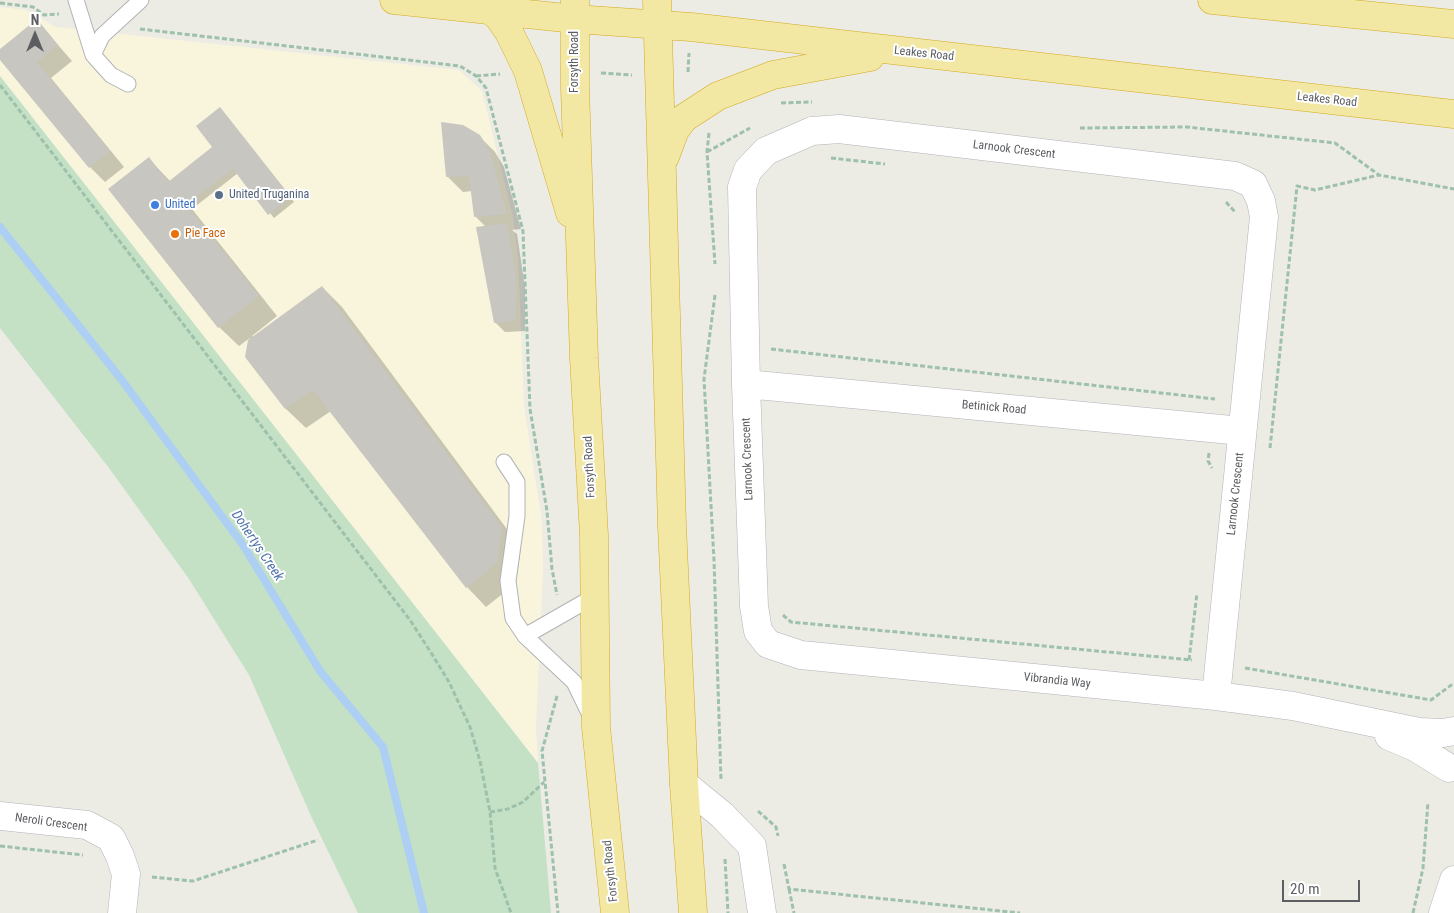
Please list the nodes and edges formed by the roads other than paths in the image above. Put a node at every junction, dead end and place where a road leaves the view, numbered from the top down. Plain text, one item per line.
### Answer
1 (142, 0) edge
2 (394, 0) edge
3 (1212, 0) edge
4 (78, 6) edge
5 (575, 10) edge
6 (490, 11) junction
7 (657, 12) edge
8 (1454, 24) edge
9 (906, 52) junction
10 (93, 55) junction
11 (128, 84) dead end
12 (1454, 114) edge
13 (661, 171) junction
14 (581, 255) junction
15 (746, 384) junction
16 (1242, 431) junction
17 (504, 462) dead end
18 (595, 596) junction
19 (525, 636) junction
20 (768, 644) joint
21 (1216, 696) junction
22 (1346, 718) junction
23 (596, 727) junction
24 (1454, 733) edge
25 (1451, 774) edge
26 (684, 784) junction
27 (0, 816) edge
28 (1454, 880) edge
29 (122, 913) edge
30 (615, 913) edge
31 (693, 913) edge
32 (762, 913) edge
33 (1444, 913) edge

1 - 10 lane
2 - 6 highway, Leakes Road
3 - 8 highway
4 - 10 lane
5 - 6 highway, Leakes Road
5 - 7 highway, Leakes Road
5 - 14 highway, Forsyth Road
6 - 14 highway
7 - 9 highway, Leakes Road
7 - 13 highway
9 - 12 highway, Leakes Road
9 - 13 highway
10 - 11 lane
13 - 26 highway
14 - 18 highway, Forsyth Road
15 - 16 street, Betinick Road
15 - 16 street, Larnook Crescent
15 - 20 street, Larnook Crescent
16 - 21 street, Larnook Crescent
17 - 19 lane
18 - 19 lane
18 - 23 highway, Forsyth Road
19 - 23 lane
20 - 21 street, Vibrandia Way
21 - 22 street, Vibrandia Way
22 - 24 street, Vibrandia Way
22 - 25 street, Vibrandia Way
23 - 30 highway, Forsyth Road
24 - 25 street
26 - 31 highway
26 - 32 street
27 - 29 street, Neroli Crescent
28 - 33 street

